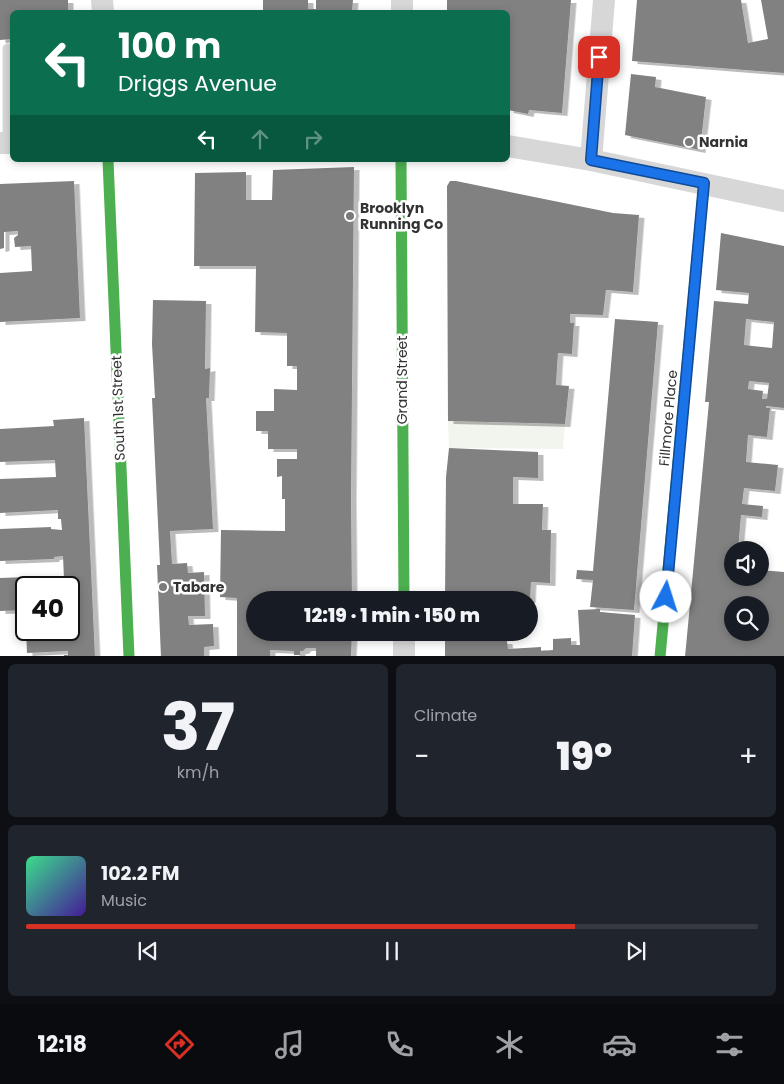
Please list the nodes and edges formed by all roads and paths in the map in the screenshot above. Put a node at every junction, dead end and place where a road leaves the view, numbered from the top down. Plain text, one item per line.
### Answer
1 (604, 0) edge
2 (8, 49) dead end
3 (7, 143) edge
4 (510, 146) edge
5 (591, 160) junction
6 (108, 162) edge
7 (401, 162) edge
8 (704, 183) junction
9 (784, 200) edge
10 (404, 591) edge
11 (404, 641) edge
12 (129, 656) edge
13 (404, 656) edge
14 (660, 656) edge

1 - 5 street
2 - 3 lane
4 - 5 street
5 - 8 street
6 - 12 street, South 1st Street
7 - 10 street, Grand Street
8 - 9 street
8 - 14 street, Fillmore Place
11 - 13 street

